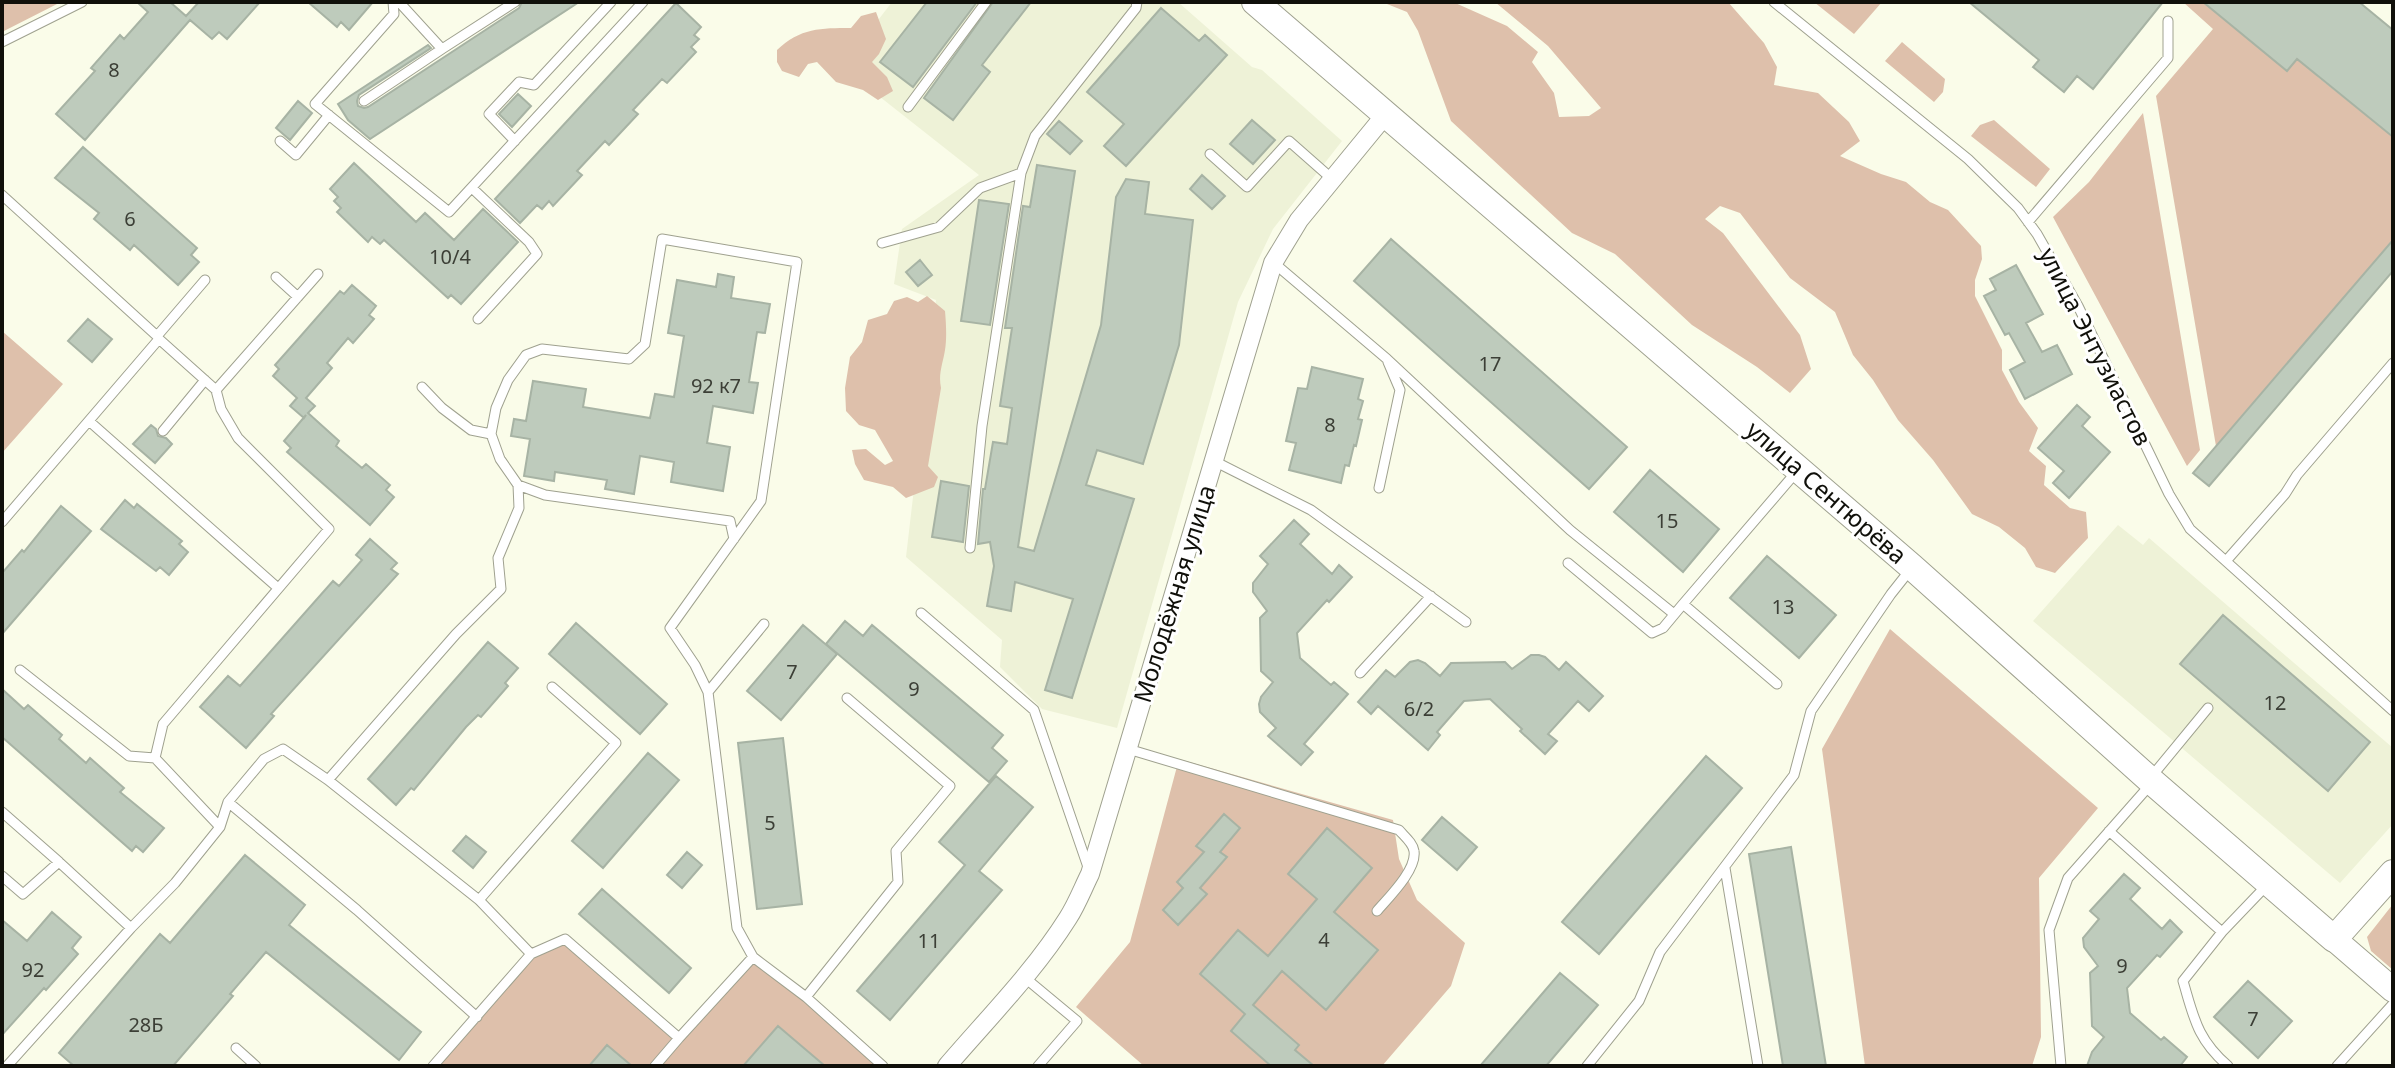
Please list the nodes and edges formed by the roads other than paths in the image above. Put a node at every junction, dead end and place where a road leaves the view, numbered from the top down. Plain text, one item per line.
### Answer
1 (82, 2) edge
2 (396, 2) edge
3 (515, 2) edge
4 (611, 2) edge
5 (643, 2) edge
6 (986, 2) edge
7 (1137, 2) edge
8 (1255, 2) edge
9 (1774, 2) edge
10 (2168, 21) dead end
11 (2, 42) edge
12 (442, 49) junction
13 (364, 101) dead end
14 (908, 107) dead end
15 (1386, 114) junction
16 (329, 115) junction
17 (280, 141) dead end
18 (515, 141) junction
19 (1210, 154) dead end
20 (1021, 173) junction
21 (1331, 178) junction
22 (472, 188) junction
23 (2, 195) edge
24 (2028, 222) junction
25 (882, 243) dead end
26 (1273, 263) junction
27 (318, 274) dead end
28 (276, 277) dead end
29 (205, 280) dead end
30 (298, 297) junction
31 (478, 319) dead end
32 (158, 337) junction
33 (1387, 359) junction
34 (2393, 363) edge
35 (205, 380) junction
36 (422, 387) dead end
37 (216, 390) junction
38 (89, 421) junction
39 (163, 431) dead end
40 (491, 434) junction
41 (1214, 461) junction
42 (1799, 469) junction
43 (518, 485) junction
44 (1379, 488) dead end
45 (2, 522) edge
46 (734, 539) junction
47 (970, 548) dead end
48 (2226, 561) junction
49 (1568, 563) dead end
50 (1912, 567) junction
51 (278, 588) junction
52 (1431, 596) junction
53 (1683, 604) junction
54 (921, 613) dead end
55 (1674, 614) junction
56 (1466, 622) dead end
57 (764, 624) dead end
58 (20, 670) dead end
59 (1360, 673) dead end
60 (1777, 684) dead end
61 (552, 687) dead end
62 (708, 692) junction
63 (847, 698) dead end
64 (2208, 708) dead end
65 (2393, 711) edge
66 (1128, 749) junction
67 (155, 758) junction
68 (328, 780) junction
69 (2151, 781) junction
70 (228, 802) junction
71 (2, 812) edge
72 (220, 827) junction
73 (2109, 831) junction
74 (59, 862) junction
75 (1725, 868) junction
76 (2393, 873) edge
77 (1090, 874) junction
78 (2, 876) edge
79 (2269, 883) junction
80 (479, 900) junction
81 (1377, 911) dead end
82 (131, 928) junction
83 (2222, 932) junction
84 (2334, 939) junction
85 (531, 954) junction
86 (753, 957) junction
87 (1024, 977) junction
88 (2393, 990) edge
89 (806, 997) junction
90 (2393, 1004) edge
91 (477, 1017) junction
92 (679, 1038) junction
93 (236, 1048) dead end
94 (2059, 1063) edge
95 (7, 1066) edge
96 (256, 1066) edge
97 (433, 1066) edge
98 (655, 1066) edge
99 (883, 1066) edge
100 (947, 1066) edge
101 (1038, 1066) edge
102 (1587, 1066) edge
103 (1758, 1066) edge
104 (2228, 1066) edge
105 (2337, 1066) edge

1 - 11 lane
2 - 12 lane
2 - 16 lane
3 - 12 lane
4 - 18 lane
5 - 18 lane
6 - 14 lane
7 - 20 lane
8 - 15 main road, улица Сентюрёва
9 - 24 lane, улица Энтузиастов
10 - 24 lane
12 - 13 lane
15 - 21 street, Молодёжная улица
15 - 42 main road, улица Сентюрёва
16 - 17 lane
16 - 22 lane
18 - 22 lane
19 - 21 lane
20 - 25 lane
20 - 47 lane
21 - 26 street, Молодёжная улица
22 - 31 lane
23 - 32 lane
24 - 48 lane, улица Энтузиастов
26 - 33 lane
26 - 41 street, Молодёжная улица
27 - 30 lane
28 - 30 lane
29 - 32 lane
30 - 37 lane
32 - 35 lane
32 - 38 lane
33 - 44 lane
33 - 55 lane
34 - 48 lane
35 - 37 lane
35 - 39 lane
36 - 40 lane
37 - 51 lane
38 - 45 lane
38 - 51 lane
40 - 43 lane
40 - 46 lane
41 - 52 lane
41 - 66 street, Молодёжная улица
42 - 50 main road, улица Сентюрёва
42 - 53 lane
43 - 46 lane
43 - 68 lane
46 - 62 lane
48 - 65 lane, улица Энтузиастов
49 - 55 lane
50 - 69 main road, улица Сентюрёва
50 - 75 lane
51 - 67 lane
52 - 56 lane
52 - 59 lane
53 - 55 lane
53 - 60 lane
54 - 77 lane
57 - 62 lane
58 - 67 lane
61 - 80 lane
62 - 86 lane
63 - 89 lane
64 - 69 lane
66 - 77 street, Молодёжная улица
66 - 81 lane
67 - 72 lane
68 - 70 lane
68 - 80 lane
69 - 73 lane
69 - 79 main road, улица Сентюрёва
70 - 72 lane
70 - 91 lane
71 - 74 lane
72 - 82 lane
73 - 83 lane
73 - 94 lane
74 - 78 lane
74 - 82 lane
75 - 102 lane
75 - 103 lane
76 - 84 main road
77 - 87 street, Молодёжная улица
79 - 83 lane
79 - 84 main road, улица Сентюрёва
80 - 85 lane
82 - 95 lane
83 - 104 lane
84 - 88 street, улица Сентюрёва
85 - 91 lane
85 - 92 lane
86 - 89 lane
86 - 92 lane
87 - 100 street, Молодёжная улица
87 - 101 lane
89 - 99 lane
90 - 105 lane
91 - 97 lane
92 - 98 lane
93 - 96 lane

